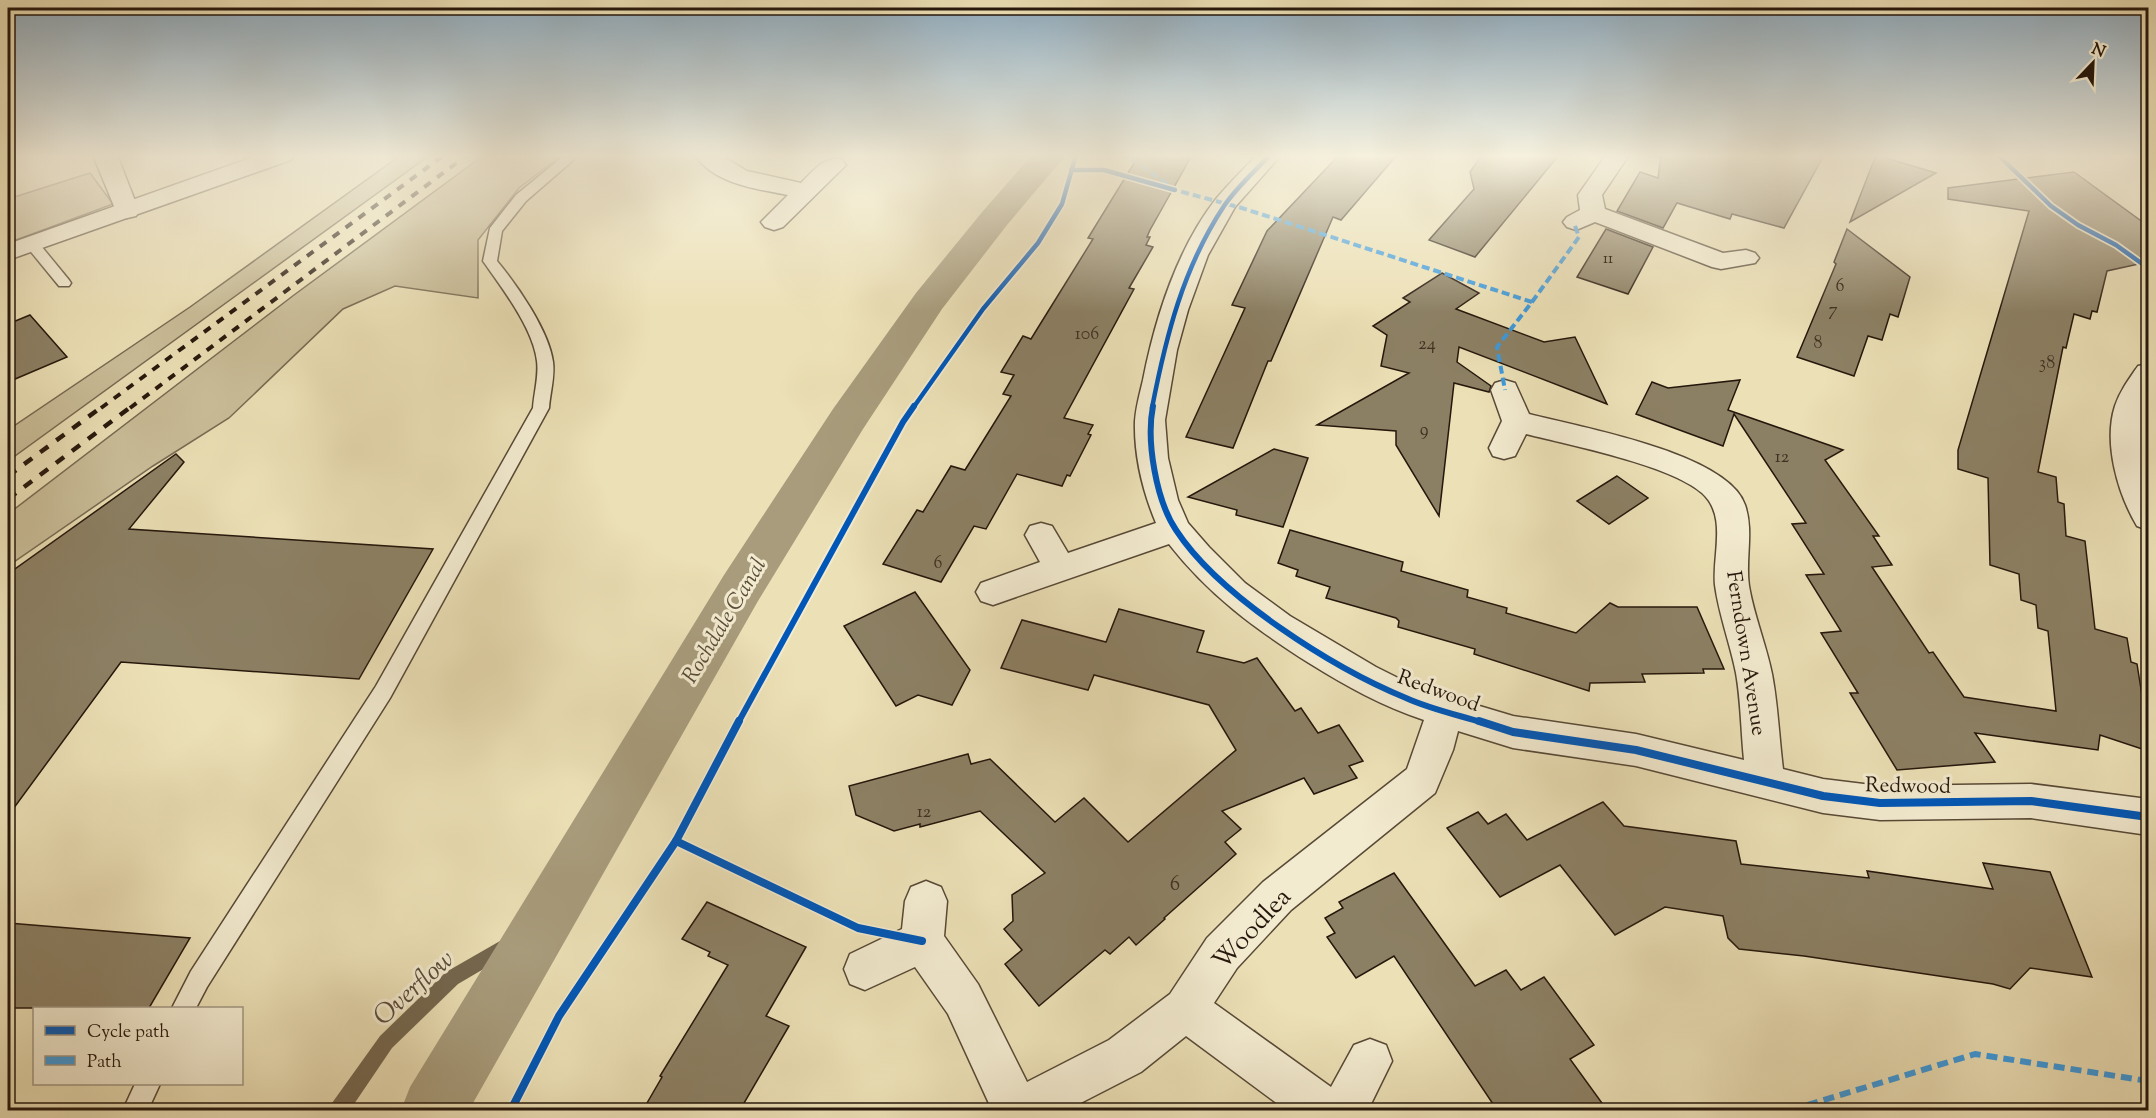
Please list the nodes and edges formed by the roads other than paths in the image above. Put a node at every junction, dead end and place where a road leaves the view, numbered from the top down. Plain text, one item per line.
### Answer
1 (125, 207) edge
2 (138, 207) edge
3 (514, 207) edge
4 (790, 207) edge
5 (1223, 207) edge
6 (1587, 207) edge
7 (127, 211) junction
8 (774, 222) dead end
9 (32, 244) junction
10 (8, 252) edge
11 (1746, 258) dead end
12 (64, 284) dead end
13 (2148, 373) edge
14 (1505, 390) dead end
15 (2148, 518) edge
16 (1175, 529) junction
17 (1041, 536) dead end
18 (1061, 569) junction
19 (993, 592) dead end
20 (1444, 711) junction
21 (1765, 783) junction
22 (2148, 817) edge
23 (865, 969) dead end
24 (185, 1007) edge
25 (1185, 1009) junction
26 (1370, 1061) dead end
27 (147, 1085) edge
28 (135, 1110) edge
29 (1016, 1110) edge
30 (1021, 1110) edge
31 (1324, 1110) edge
32 (1343, 1110) edge

1 - 7 street
2 - 7 street
3 - 24 lane
4 - 8 street
5 - 16 street, Redwood
6 - 11 street
7 - 9 street
9 - 10 street
9 - 12 lane
13 - 15 street
14 - 21 street, Ferndown Avenue
16 - 18 street
16 - 20 street, Redwood
17 - 18 street
18 - 19 street
20 - 21 street, Redwood
20 - 25 street, Woodlea
21 - 22 street, Redwood
23 - 29 street
25 - 30 street, Woodlea
25 - 31 street
26 - 32 street
27 - 28 lane

